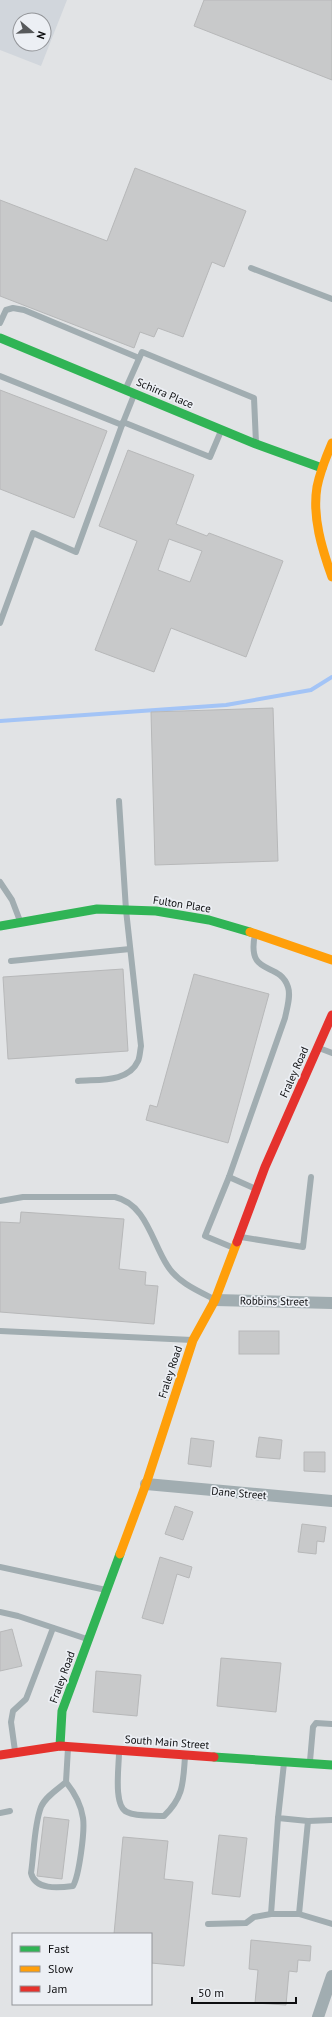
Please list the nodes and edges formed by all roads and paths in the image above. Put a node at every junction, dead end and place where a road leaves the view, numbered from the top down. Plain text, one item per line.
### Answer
1 (251, 268) dead end
2 (332, 298) edge
3 (0, 323) edge
4 (0, 338) edge
5 (139, 358) junction
6 (0, 376) edge
7 (125, 389) junction
8 (135, 394) junction
9 (122, 424) junction
10 (221, 429) junction
11 (332, 443) edge
12 (256, 444) junction
13 (322, 468) junction
14 (332, 577) edge
15 (0, 623) edge
16 (119, 801) dead end
17 (0, 882) edge
18 (126, 910) junction
19 (21, 923) junction
20 (0, 926) edge
21 (255, 933) junction
22 (130, 949) junction
23 (332, 960) edge
24 (11, 961) dead end
25 (332, 1015) edge
26 (318, 1047) junction
27 (332, 1053) edge
28 (78, 1081) dead end
29 (229, 1177) junction
30 (311, 1177) dead end
31 (257, 1189) junction
32 (0, 1201) edge
33 (239, 1237) junction
34 (235, 1248) junction
35 (215, 1300) junction
36 (332, 1303) edge
37 (0, 1331) edge
38 (193, 1340) junction
39 (146, 1484) junction
40 (332, 1501) edge
41 (0, 1567) edge
42 (107, 1590) junction
43 (0, 1612) edge
44 (53, 1628) junction
45 (89, 1639) junction
46 (332, 1724) edge
47 (65, 1746) junction
48 (119, 1750) junction
49 (15, 1752) junction
50 (0, 1755) edge
51 (185, 1755) junction
52 (284, 1762) junction
53 (309, 1764) junction
54 (332, 1765) edge
55 (66, 1782) junction
56 (10, 1811) dead end
57 (0, 1813) edge
58 (278, 1818) junction
59 (332, 1820) edge
60 (308, 1821) junction
61 (271, 1914) junction
62 (299, 1914) junction
63 (208, 1924) dead end
64 (332, 1924) edge
65 (332, 1979) edge
66 (318, 2017) edge

1 - 2 lane
3 - 5 lane
4 - 7 street, Schirra Place
5 - 7 lane
5 - 12 lane
6 - 9 lane
7 - 8 street, Schirra Place
8 - 9 lane
8 - 10 street, Schirra Place
9 - 10 lane
9 - 15 lane
10 - 12 street, Schirra Place
11 - 13 street
12 - 13 street, Schirra Place
13 - 14 street
16 - 18 lane
17 - 19 lane
18 - 19 street, Fulton Place
18 - 21 street, Fulton Place
18 - 22 lane
19 - 20 street, Fulton Place
21 - 23 street, Fulton Place
21 - 29 lane
22 - 24 lane
22 - 28 lane
25 - 26 street, Fraley Road
26 - 27 lane
26 - 31 street, Fraley Road
29 - 31 lane
29 - 34 lane
30 - 33 lane
31 - 33 street, Fraley Road
32 - 35 lane
33 - 34 street, Fraley Road
34 - 35 street, Fraley Road
35 - 36 street, Robbins Street
35 - 38 street, Fraley Road
37 - 38 lane
38 - 39 street, Fraley Road
39 - 40 street, Dane Street
39 - 42 street, Fraley Road
41 - 42 lane
42 - 45 street, Fraley Road
43 - 44 lane
44 - 45 lane
44 - 49 lane
45 - 47 street, Fraley Road
46 - 53 lane
47 - 48 street, South Main Street
47 - 49 street, South Main Street
47 - 55 lane
48 - 51 street, South Main Street
48 - 51 lane
49 - 50 street, South Main Street
51 - 52 street, South Main Street
52 - 53 street, South Main Street
52 - 58 lane
53 - 54 street, South Main Street
55 - 55 lane
56 - 57 lane
58 - 60 lane
58 - 61 lane
59 - 60 lane
60 - 62 lane
61 - 62 lane
61 - 63 lane
62 - 64 lane
65 - 66 street

